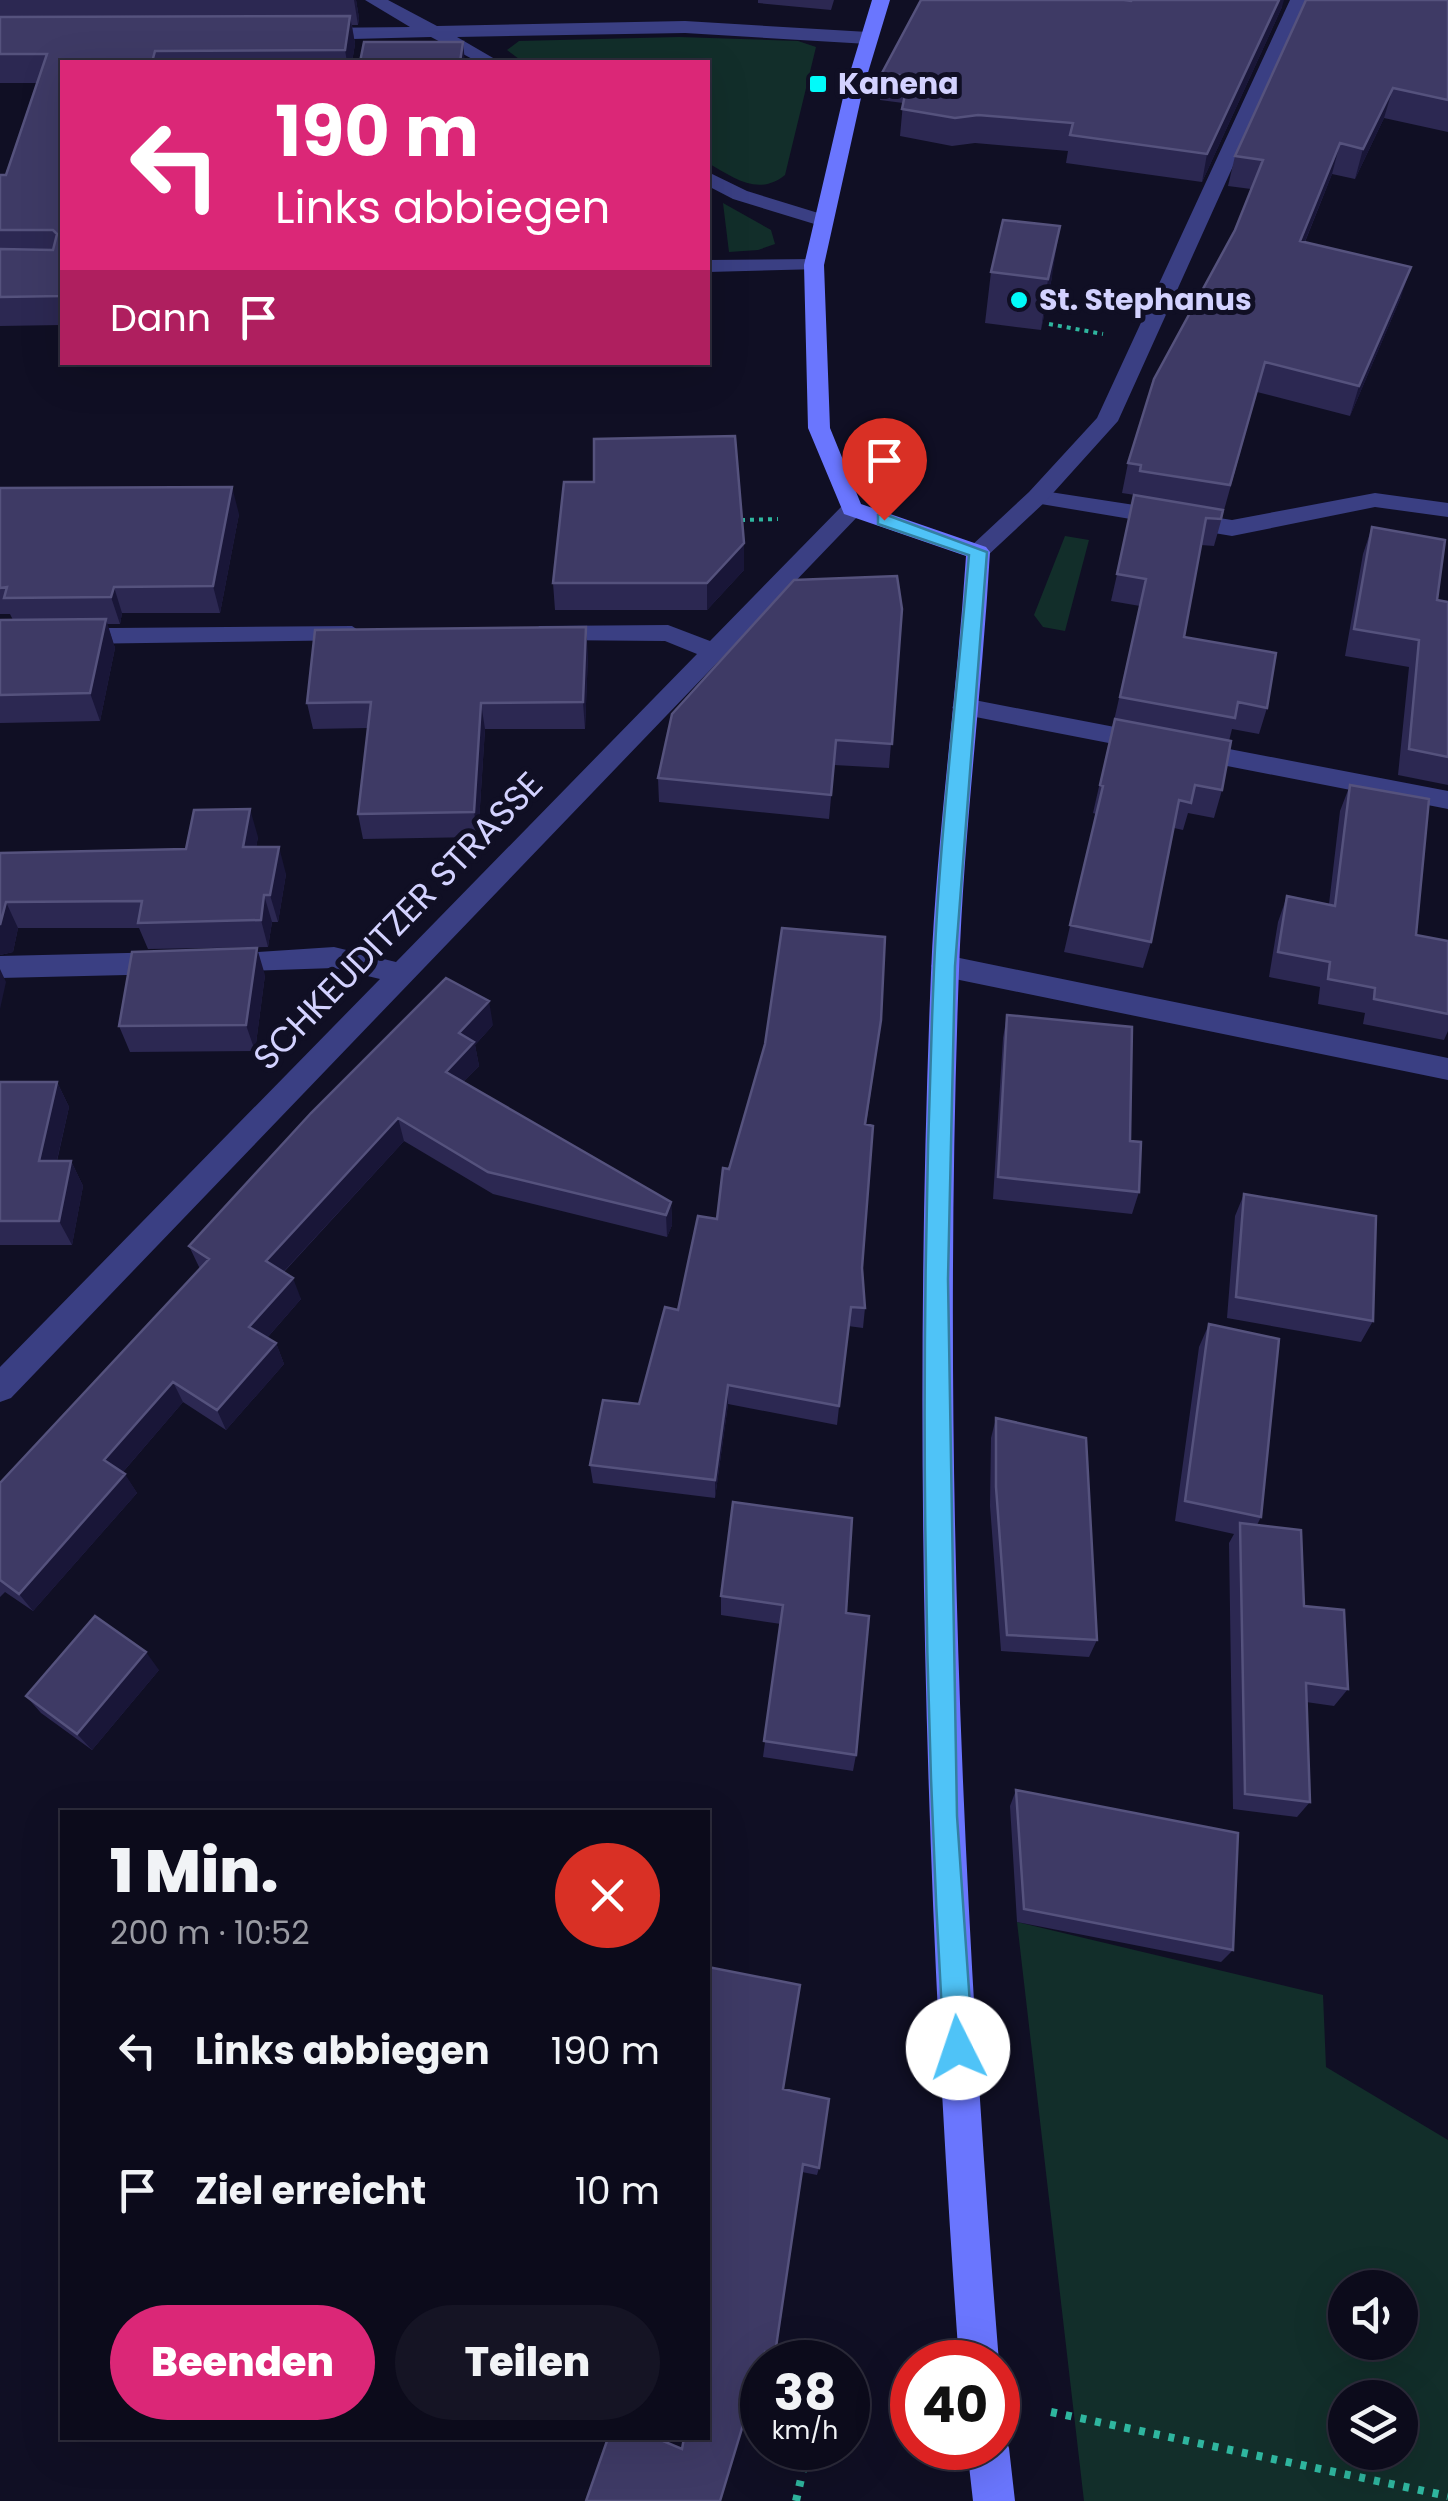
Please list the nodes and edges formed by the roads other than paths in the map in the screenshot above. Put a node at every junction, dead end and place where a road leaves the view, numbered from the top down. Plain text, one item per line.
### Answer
1 (374, 0) edge
2 (881, 0) edge
3 (1299, 0) edge
4 (298, 34) edge
5 (436, 34) junction
6 (868, 38) junction
7 (487, 60) edge
8 (710, 179) edge
9 (821, 220) junction
10 (710, 266) edge
11 (814, 266) junction
12 (1037, 497) junction
13 (852, 508) junction
14 (1448, 510) edge
15 (978, 552) junction
16 (514, 632) edge
17 (375, 634) edge
18 (0, 637) edge
19 (712, 651) junction
20 (964, 707) junction
21 (1448, 800) edge
22 (945, 966) junction
23 (0, 967) edge
24 (398, 975) junction
25 (1448, 1069) edge
26 (0, 1388) edge
27 (978, 2340) edge
28 (990, 2470) edge
29 (994, 2501) edge

1 - 5 street
2 - 6 street
3 - 12 street
4 - 5 street
5 - 6 street
5 - 7 street
6 - 9 street
8 - 9 street
9 - 11 street
10 - 11 street
11 - 13 street
12 - 14 street
12 - 15 street
13 - 15 street
13 - 19 street, SCHKEUDITZER STRASSE
15 - 20 street
16 - 19 street
17 - 18 street
19 - 24 street, SCHKEUDITZER STRASSE
20 - 21 street
20 - 22 street
22 - 25 street
22 - 27 street
23 - 24 street
24 - 26 street, SCHKEUDITZER STRASSE
28 - 29 street

